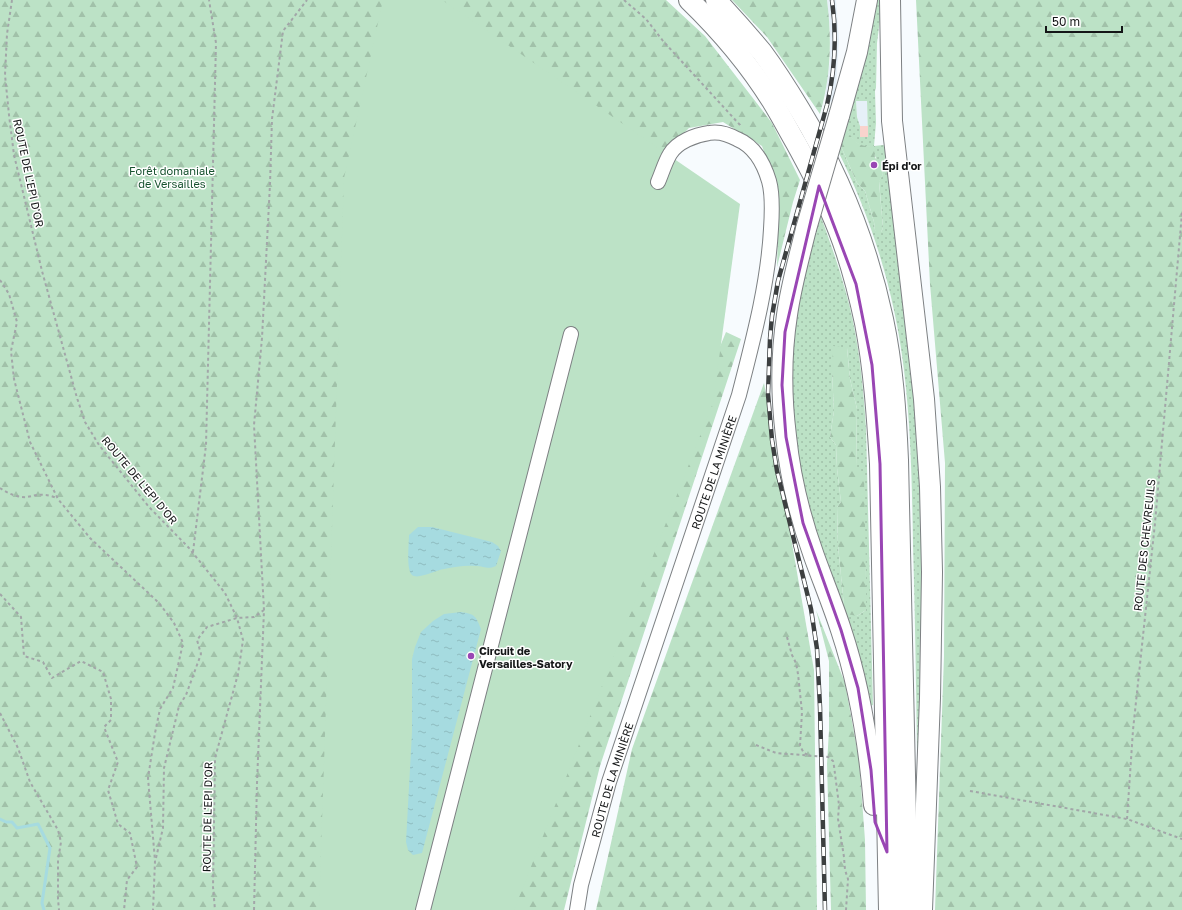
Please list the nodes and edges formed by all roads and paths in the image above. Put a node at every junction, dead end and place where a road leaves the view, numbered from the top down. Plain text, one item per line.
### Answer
1 (12, 0) edge
2 (209, 0) edge
3 (307, 0) edge
4 (624, 0) edge
5 (689, 0) edge
6 (716, 0) edge
7 (867, 0) edge
8 (890, 0) edge
9 (745, 142) junction
10 (658, 182) dead end
11 (1182, 213) edge
12 (0, 280) edge
13 (571, 334) dead end
14 (0, 488) edge
15 (58, 499) junction
16 (193, 553) junction
17 (0, 594) edge
18 (264, 610) junction
19 (237, 618) junction
20 (787, 637) dead end
21 (0, 713) edge
22 (756, 745) dead end
23 (811, 756) junction
24 (970, 791) dead end
25 (1127, 819) junction
26 (1182, 839) edge
27 (888, 852) junction
28 (155, 861) junction
29 (59, 910) edge
30 (124, 910) edge
31 (153, 910) edge
32 (215, 910) edge
33 (254, 910) edge
34 (423, 910) edge
35 (577, 910) edge
36 (846, 910) edge
37 (889, 910) edge
38 (908, 910) edge
39 (922, 910) edge

1 - 16 path, ROUTE DE L'EPI D'OR
2 - 16 path
3 - 18 path
4 - 9 path
5 - 27 highway
6 - 38 highway
7 - 27 highway, bridge
8 - 39 highway
9 - 10 street, ROUTE DE LA MINIÈRE
9 - 35 street, ROUTE DE LA MINIÈRE
11 - 25 path, ROUTE DES CHEVREUILS
12 - 15 path
13 - 34 street
14 - 15 path
15 - 28 path
16 - 19 path, ROUTE DE L'EPI D'OR
17 - 30 path
18 - 19 path
18 - 33 path
19 - 28 path
19 - 32 path, ROUTE DE L'EPI D'OR
20 - 23 path
21 - 29 path
22 - 23 path
23 - 36 path
24 - 25 path
25 - 26 path
27 - 37 highway
28 - 31 path

